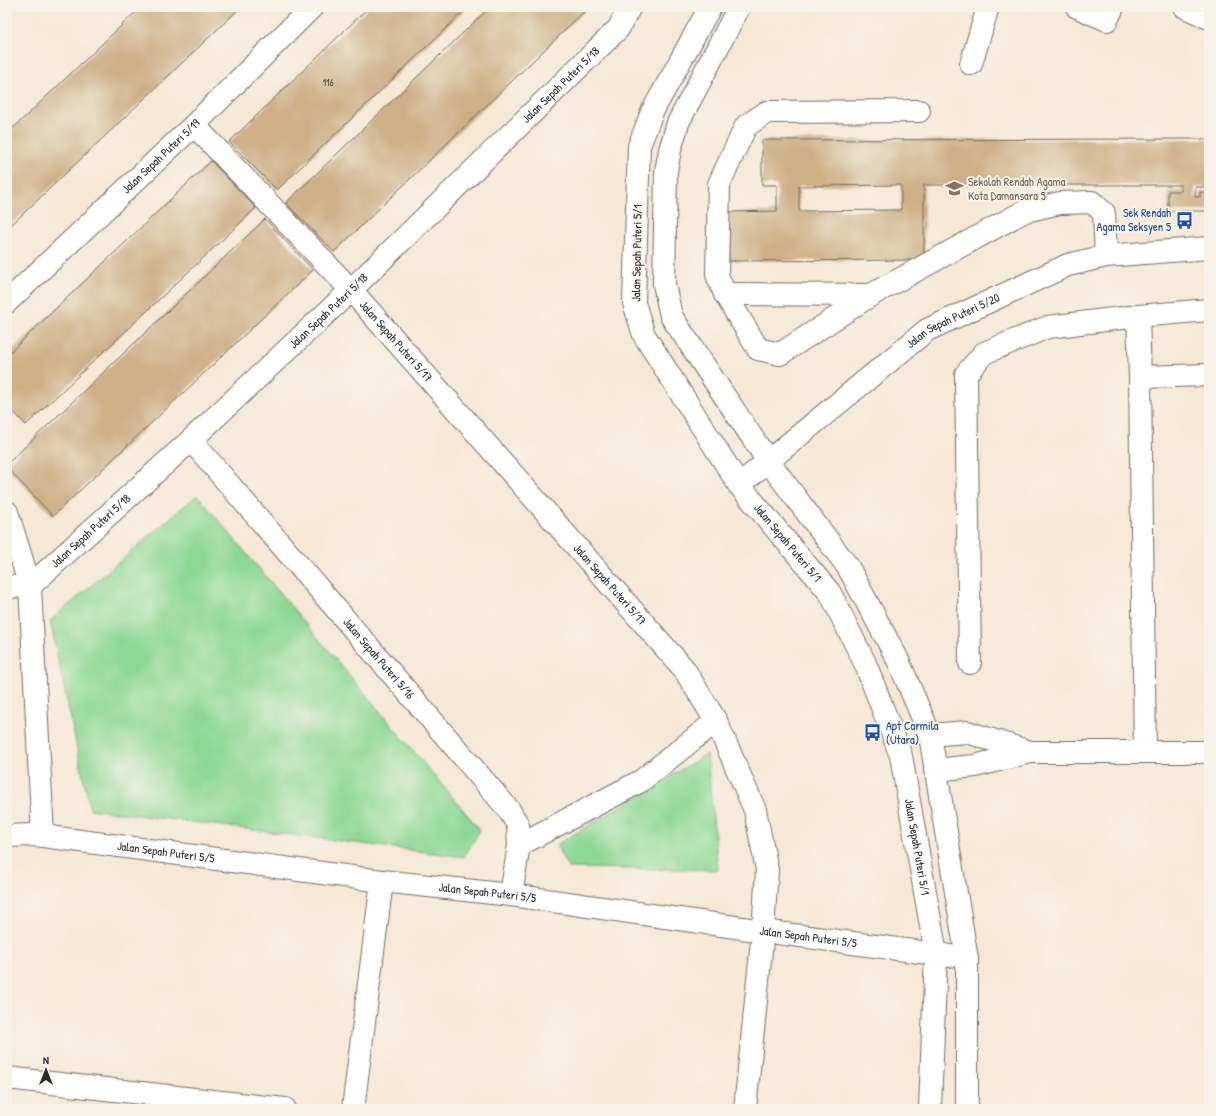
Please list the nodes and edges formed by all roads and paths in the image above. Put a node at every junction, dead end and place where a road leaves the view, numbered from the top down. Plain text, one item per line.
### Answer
1 (312, 7) edge
2 (630, 7) edge
3 (710, 7) edge
4 (739, 7) edge
5 (988, 7) edge
6 (1077, 7) edge
7 (1112, 7) edge
8 (1185, 7) edge
9 (1209, 18) edge
10 (971, 64) dead end
11 (919, 111) dead end
12 (194, 125) junction
13 (1209, 248) edge
14 (1106, 256) junction
15 (350, 290) junction
16 (725, 294) junction
17 (871, 295) junction
18 (7, 302) edge
19 (1209, 310) edge
20 (1138, 316) junction
21 (1209, 375) edge
22 (1140, 377) junction
23 (191, 440) junction
24 (768, 462) junction
25 (739, 485) junction
26 (7, 512) edge
27 (30, 586) junction
28 (7, 587) edge
29 (970, 663) dead end
30 (716, 721) junction
31 (930, 736) junction
32 (1030, 752) junction
33 (1145, 752) junction
34 (1209, 752) edge
35 (935, 770) junction
36 (7, 836) edge
37 (42, 836) junction
38 (519, 845) junction
39 (382, 881) junction
40 (511, 895) junction
41 (763, 931) junction
42 (936, 954) junction
43 (967, 958) junction
44 (7, 1078) edge
45 (285, 1109) edge
46 (353, 1109) edge
47 (745, 1109) edge
48 (930, 1109) edge
49 (967, 1109) edge

1 - 12 street, Jalan Sepah Puteri 5/19
2 - 15 street, Jalan Sepah Puteri 5/18
3 - 25 street, Jalan Sepah Puteri 5/1
4 - 24 street
5 - 10 street
6 - 7 street
8 - 9 street
11 - 16 street
12 - 15 street, Jalan Sepah Puteri 5/17
12 - 18 street, Jalan Sepah Puteri 5/19
13 - 14 street, Jalan Sepah Puteri 5/20
14 - 17 street
14 - 24 street, Jalan Sepah Puteri 5/20
15 - 23 street, Jalan Sepah Puteri 5/18
15 - 30 street, Jalan Sepah Puteri 5/17
16 - 17 street
16 - 17 street
19 - 20 street
20 - 22 street
20 - 29 street
21 - 22 street
22 - 33 street
23 - 27 street, Jalan Sepah Puteri 5/18
23 - 38 street, Jalan Sepah Puteri 5/16
24 - 25 street, Jalan Sepah Puteri 5/20
24 - 31 street
25 - 42 street, Jalan Sepah Puteri 5/1
26 - 27 street
27 - 28 street
27 - 37 street
30 - 38 street
30 - 41 street, Jalan Sepah Puteri 5/17
31 - 32 street
31 - 35 street
32 - 33 street
32 - 35 street
33 - 34 street
35 - 43 street
36 - 37 street, Jalan Sepah Puteri 5/5
37 - 39 street, Jalan Sepah Puteri 5/5
38 - 40 street, Jalan Sepah Puteri 5/16
39 - 40 street, Jalan Sepah Puteri 5/5
39 - 46 street
40 - 41 street, Jalan Sepah Puteri 5/5
41 - 42 street, Jalan Sepah Puteri 5/5
41 - 47 street, Jalan Sepah Puteri 5/17
42 - 43 street, Jalan Sepah Puteri 5/5
42 - 48 street, Jalan Sepah Puteri 5/1
43 - 49 street
44 - 45 street

